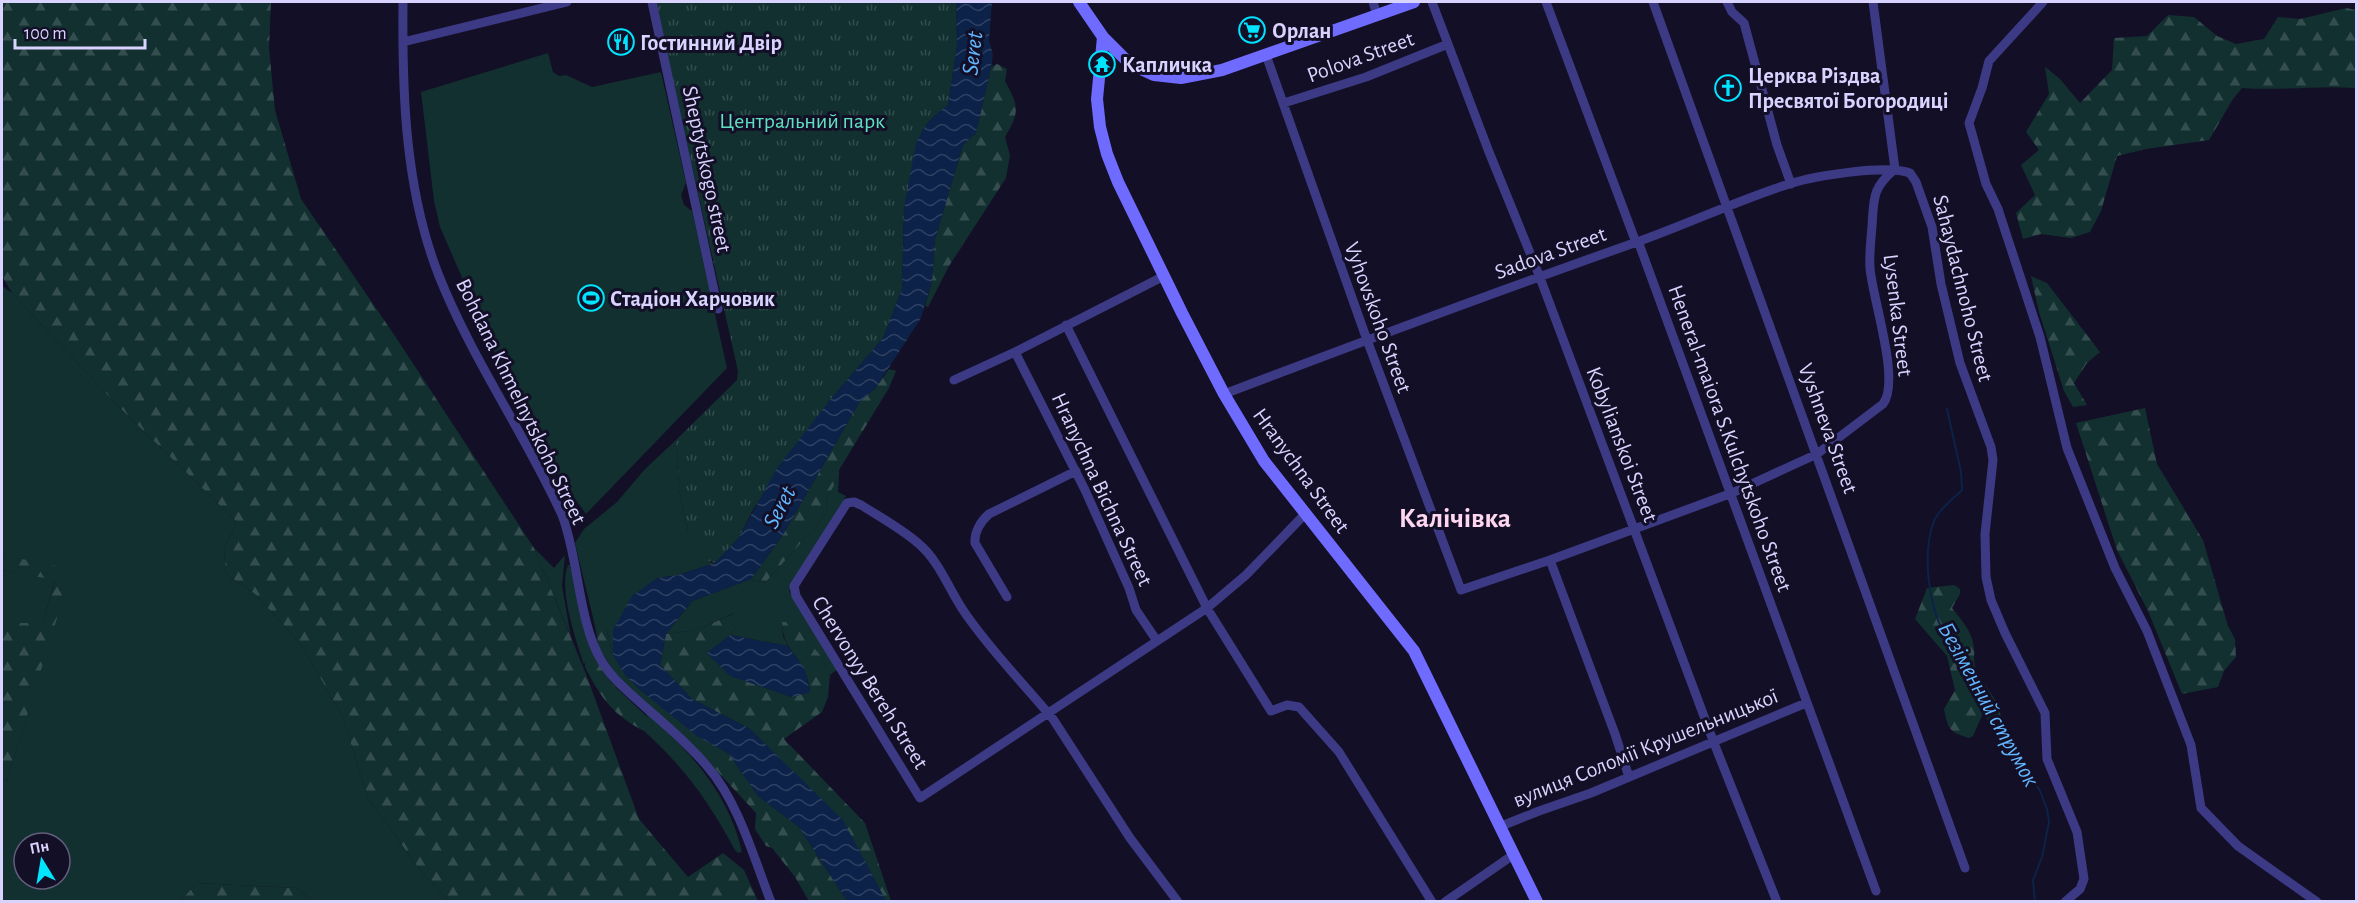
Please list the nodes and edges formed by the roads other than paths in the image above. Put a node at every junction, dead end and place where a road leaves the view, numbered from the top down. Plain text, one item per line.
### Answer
1 (403, 2) edge
2 (567, 2) edge
3 (652, 2) edge
4 (1079, 2) edge
5 (1373, 2) edge
6 (1414, 2) edge
7 (1432, 2) edge
8 (1546, 2) edge
9 (1653, 2) edge
10 (1726, 2) edge
11 (1872, 2) edge
12 (2043, 2) edge
13 (1377, 15) junction
14 (1103, 37) junction
15 (403, 42) junction
16 (1448, 44) junction
17 (1266, 55) junction
18 (1284, 103) junction
19 (1895, 169) junction
20 (1791, 184) junction
21 (1728, 206) junction
22 (1638, 241) junction
23 (1539, 275) junction
24 (1164, 276) junction
25 (718, 309) dead end
26 (1066, 325) junction
27 (1367, 340) junction
28 (1015, 352) junction
29 (954, 380) dead end
30 (1224, 394) junction
31 (1817, 454) junction
32 (1076, 471) junction
33 (1732, 493) junction
34 (1305, 514) junction
35 (1635, 529) junction
36 (1550, 560) junction
37 (1461, 590) joint
38 (1007, 597) dead end
39 (1207, 608) junction
40 (1157, 641) junction
41 (1806, 703) junction
42 (1048, 714) junction
43 (1714, 743) junction
44 (1629, 777) junction
45 (1499, 827) junction
46 (1514, 855) junction
47 (1965, 868) dead end
48 (1876, 891) dead end
49 (771, 902) edge
50 (1178, 902) edge
51 (1432, 902) edge
52 (1445, 902) edge
53 (1537, 902) edge
54 (1777, 902) edge
55 (2065, 902) edge
56 (2317, 902) edge

1 - 15 street, Bohdana Khmelnytskoho Street
2 - 15 street
3 - 25 street, Sheptytskogo street
4 - 14 street
5 - 13 street
6 - 13 street
7 - 16 street, Kobylianskoi Street
8 - 22 street, Heneral-maiora S.Kulchytskoho Street
9 - 21 street, Vyshneva Street
10 - 20 street
11 - 19 street
12 - 56 street
13 - 17 street
14 - 17 street
14 - 24 street, Hranychna Street
15 - 49 street, Bohdana Khmelnytskoho Street
16 - 18 street, Polova Street
16 - 23 street, Kobylianskoi Street
17 - 18 street, Vyhovskoho Street
18 - 27 street, Vyhovskoho Street
19 - 20 street, Sadova Street
19 - 31 street, Lysenka Street
19 - 55 street, Sahaydachnoho Street
20 - 21 street, Sadova Street
21 - 22 street, Sadova Street
21 - 31 street, Vyshneva Street
22 - 23 street, Sadova Street
22 - 33 street, Heneral-maiora S.Kulchytskoho Street
23 - 27 street, Sadova Street
23 - 35 street, Kobylianskoi Street
24 - 26 street
24 - 30 street, Hranychna Street
26 - 28 street
26 - 39 street, Hranychna Bichna Street
27 - 30 street, Sadova Street
27 - 37 street, Vyhovskoho Street
28 - 29 street
28 - 32 street, Hranychna Bichna Street
30 - 34 street, Hranychna Street
31 - 33 street, Lysenka Street
31 - 47 street, Vyshneva Street
32 - 38 street
32 - 40 street, Hranychna Bichna Street
33 - 35 street, Lysenka Street
33 - 41 street, Heneral-maiora S.Kulchytskoho Street
34 - 39 street
34 - 45 street, Hranychna Street
35 - 36 street, Lysenka Street
35 - 43 street, Kobylianskoi Street
36 - 37 street, Lysenka Street
36 - 44 street
39 - 40 street
39 - 51 street, Hranychna Bichna Street
40 - 42 street
41 - 43 street, вулиця Соломії Крушельницької
41 - 48 street, Heneral-maiora S.Kulchytskoho Street
42 - 42 street, Chervonyy Bereh Street
42 - 50 street
43 - 44 street, вулиця Соломії Крушельницької
43 - 54 street, Kobylianskoi Street
44 - 45 street, вулиця Соломії Крушельницької
45 - 46 street, Hranychna Street
46 - 52 street
46 - 53 street, Hranychna Street

